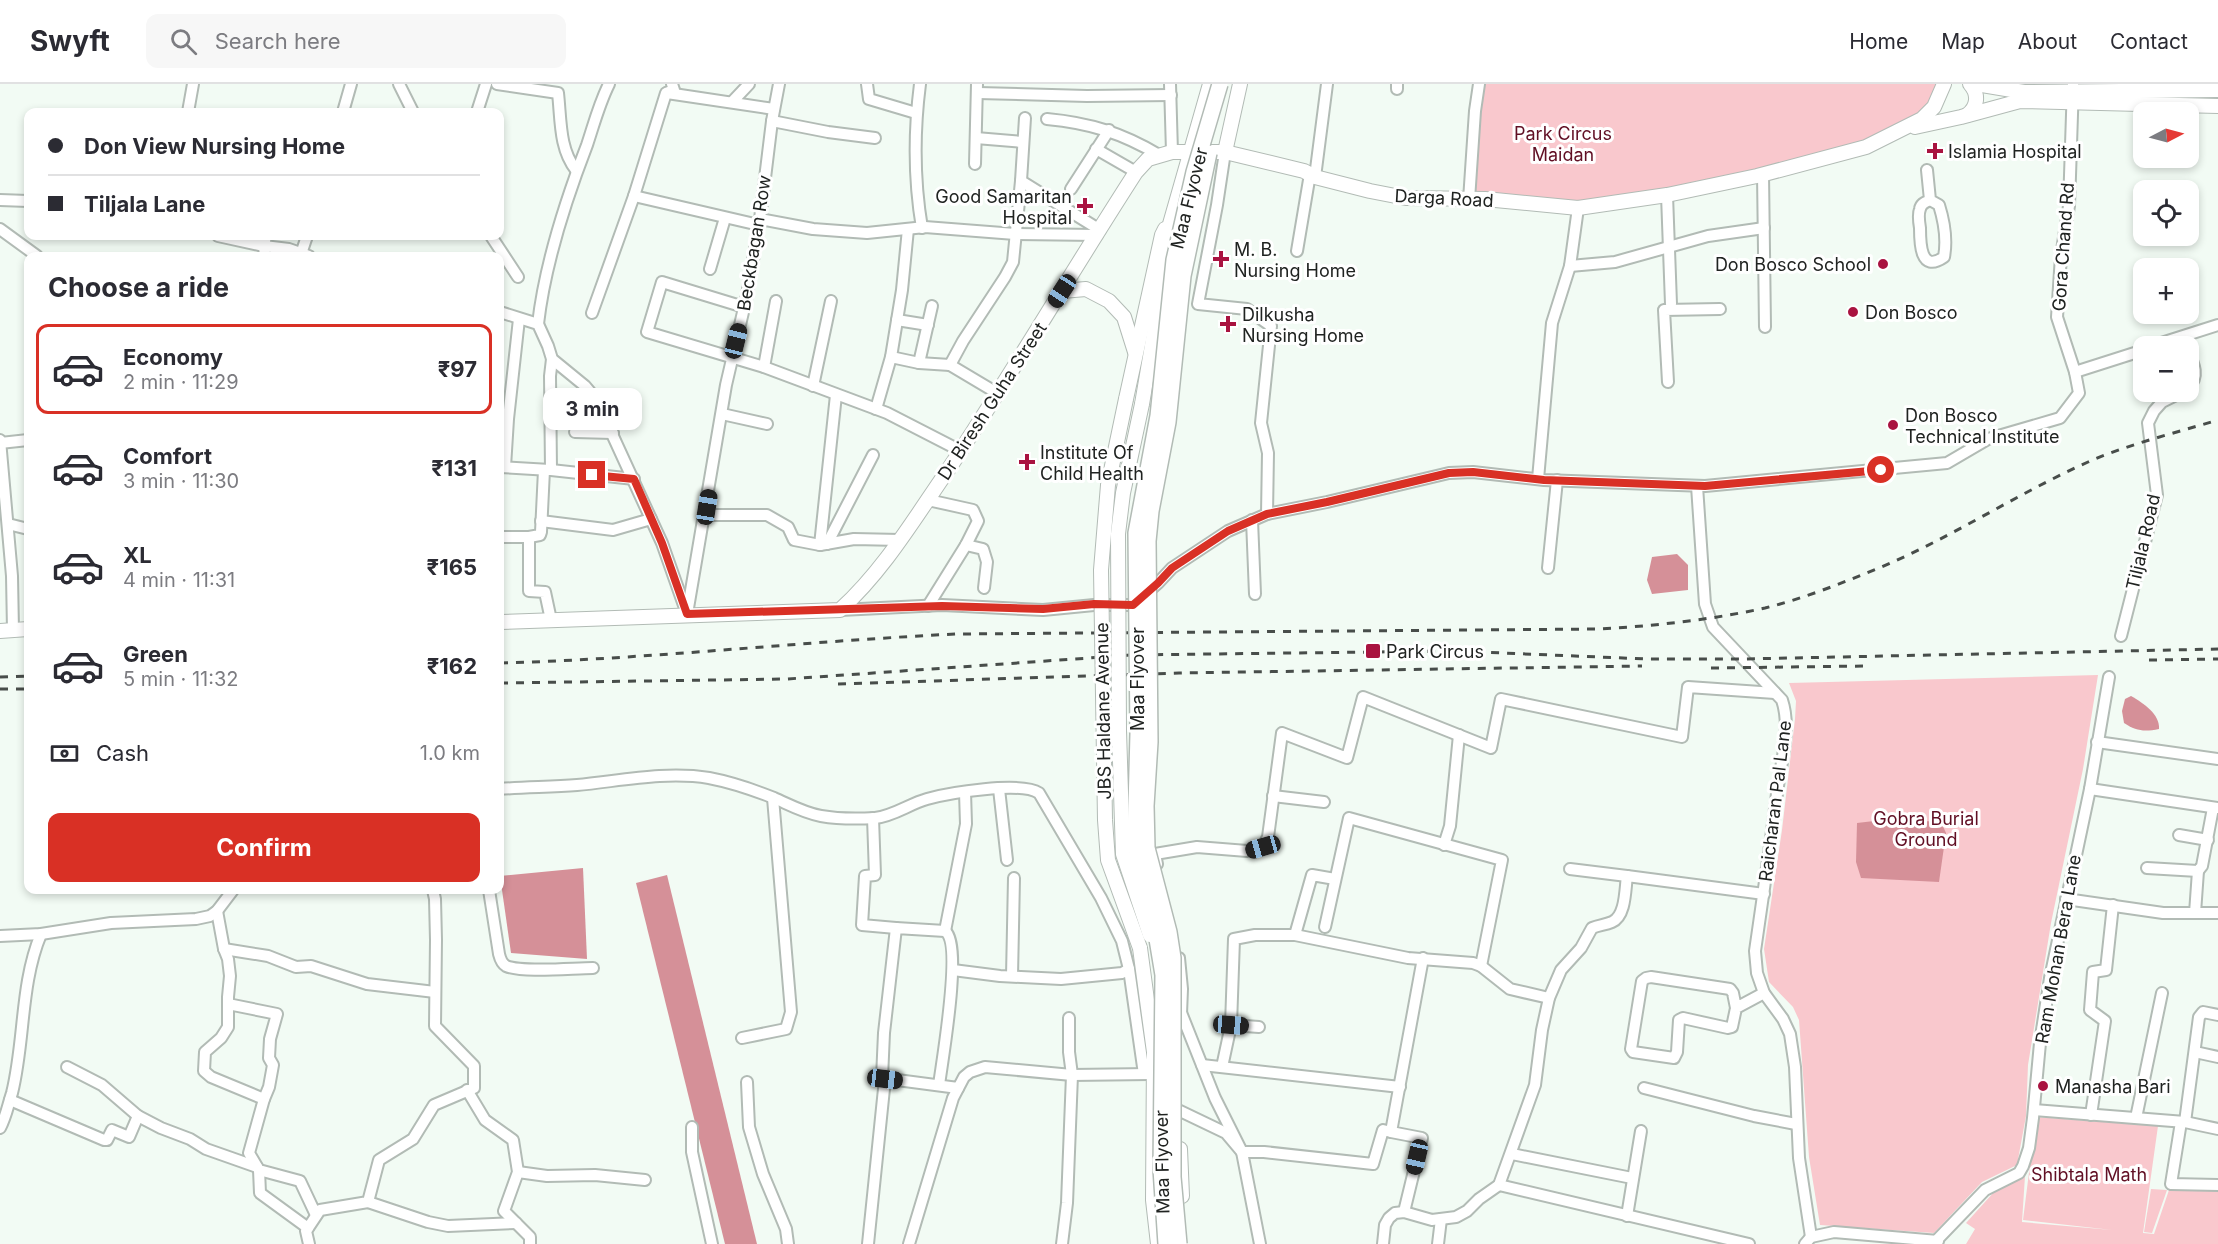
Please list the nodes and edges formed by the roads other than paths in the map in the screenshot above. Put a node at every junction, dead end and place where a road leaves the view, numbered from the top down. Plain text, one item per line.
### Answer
1 (194, 84) edge
2 (351, 84) edge
3 (399, 84) edge
4 (486, 84) edge
5 (497, 84) edge
6 (609, 84) edge
7 (749, 84) edge
8 (779, 84) edge
9 (867, 84) edge
10 (920, 84) edge
11 (1210, 84) edge
12 (1220, 84) edge
13 (1229, 84) edge
14 (1240, 84) edge
15 (1327, 84) edge
16 (1479, 84) edge
17 (1970, 84) edge
18 (1976, 84) edge
19 (510, 85) edge
20 (669, 88) edge
21 (977, 88) edge
22 (1941, 88) edge
23 (1171, 89) edge
24 (2218, 90) edge
25 (2072, 93) edge
26 (732, 102) junction
27 (2218, 106) edge
28 (189, 108) edge
29 (344, 108) edge
30 (411, 108) edge
31 (478, 108) edge
32 (916, 113) junction
33 (773, 115) junction
34 (1961, 116) junction
35 (1025, 118) dead end
36 (1047, 119) dead end
37 (1905, 129) junction
38 (1109, 130) junction
39 (875, 138) dead end
40 (976, 138) junction
41 (1023, 142) junction
42 (1096, 149) junction
43 (1190, 152) junction
44 (1225, 152) junction
45 (1165, 154) junction
46 (975, 164) dead end
47 (576, 170) junction
48 (1927, 170) dead end
49 (1136, 172) junction
50 (1762, 174) junction
51 (1312, 175) junction
52 (1021, 181) junction
53 (1071, 189) dead end
54 (1668, 195) junction
55 (634, 196) junction
56 (0, 200) edge
57 (1469, 200) junction
58 (1930, 200) junction
59 (24, 201) edge
60 (1578, 208) junction
61 (725, 218) junction
62 (760, 222) junction
63 (1170, 224) junction
64 (922, 228) junction
65 (1764, 228) junction
66 (0, 229) edge
67 (908, 229) junction
68 (1099, 232) junction
69 (1015, 234) junction
70 (237, 240) edge
71 (265, 246) edge
72 (1669, 247) junction
73 (1297, 251) dead end
74 (32, 252) edge
75 (297, 252) edge
76 (504, 256) edge
77 (1570, 266) junction
78 (710, 270) dead end
79 (518, 277) dead end
80 (1062, 291) junction
81 (776, 301) dead end
82 (831, 301) dead end
83 (1671, 304) dead end
84 (932, 306) dead end
85 (744, 307) junction
86 (1720, 309) dead end
87 (504, 313) edge
88 (592, 313) dead end
89 (519, 319) junction
90 (897, 320) junction
91 (538, 324) junction
92 (928, 325) junction
93 (2218, 325) edge
94 (1766, 327) dead end
95 (2195, 336) edge
96 (2133, 354) edge
97 (732, 357) junction
98 (891, 357) junction
99 (1136, 357) junction
100 (552, 359) junction
101 (919, 363) junction
102 (950, 365) junction
103 (764, 367) junction
104 (2075, 372) junction
105 (1668, 382) dead end
106 (813, 386) junction
107 (997, 393) junction
108 (836, 395) junction
109 (2162, 402) edge
110 (876, 409) junction
111 (722, 414) junction
112 (767, 424) dead end
113 (576, 432) dead end
114 (613, 433) junction
115 (24, 440) edge
116 (0, 442) edge
117 (960, 451) junction
118 (504, 452) edge
119 (873, 455) dead end
120 (504, 467) edge
121 (548, 470) junction
122 (634, 479) junction
123 (1538, 479) junction
124 (1557, 480) junction
125 (1697, 486) junction
126 (2, 490) edge
127 (928, 500) junction
128 (1267, 514) junction
129 (706, 515) junction
130 (651, 519) junction
131 (1252, 520) junction
132 (541, 521) junction
133 (8, 524) junction
134 (24, 528) edge
135 (504, 537) edge
136 (529, 537) junction
137 (900, 540) junction
138 (823, 544) junction
139 (966, 545) junction
140 (1548, 568) dead end
141 (984, 588) dead end
142 (1255, 594) dead end
143 (928, 606) junction
144 (840, 610) junction
145 (687, 614) junction
146 (551, 620) junction
147 (504, 622) edge
148 (24, 629) edge
149 (6, 630) edge
150 (2121, 636) dead end
151 (2109, 677) dead end
152 (1775, 693) junction
153 (1459, 735) junction
154 (2097, 742) junction
155 (2218, 759) edge
156 (504, 789) edge
157 (999, 789) junction
158 (2090, 789) junction
159 (965, 792) junction
160 (1273, 796) junction
161 (773, 798) junction
162 (1324, 802) dead end
163 (2215, 808) edge
164 (873, 818) junction
165 (2179, 835) dead end
166 (2208, 840) junction
167 (1444, 845) junction
168 (1007, 860) dead end
169 (2146, 868) dead end
170 (1570, 869) dead end
171 (2198, 872) junction
172 (1627, 876) junction
173 (1014, 878) dead end
174 (1335, 879) junction
175 (230, 894) edge
176 (433, 894) edge
177 (490, 894) edge
178 (1764, 894) junction
179 (2066, 898) junction
180 (2113, 905) junction
181 (217, 911) junction
182 (2194, 913) junction
183 (2218, 913) edge
184 (1325, 927) dead end
185 (896, 928) junction
186 (945, 931) junction
187 (41, 934) junction
188 (1295, 935) junction
189 (0, 936) edge
190 (1146, 945) junction
191 (224, 949) junction
192 (1423, 958) junction
193 (1158, 962) junction
194 (1481, 966) junction
195 (593, 968) dead end
196 (1129, 969) junction
197 (953, 970) junction
198 (1012, 976) junction
199 (435, 992) junction
200 (1764, 993) junction
201 (2162, 993) dead end
202 (1549, 998) junction
203 (228, 1004) junction
204 (1736, 1008) junction
205 (1181, 1014) junction
206 (2218, 1015) edge
207 (1069, 1018) dead end
208 (1231, 1025) junction
209 (1258, 1027) dead end
210 (742, 1038) dead end
211 (2195, 1052) junction
212 (2218, 1057) edge
213 (1202, 1065) junction
214 (67, 1067) dead end
215 (1222, 1067) junction
216 (1149, 1074) junction
217 (1072, 1075) junction
218 (1177, 1075) junction
219 (885, 1079) junction
220 (747, 1082) dead end
221 (939, 1086) junction
222 (1400, 1087) junction
223 (958, 1088) junction
224 (1644, 1089) dead end
225 (467, 1090) junction
226 (264, 1099) junction
227 (10, 1100) junction
228 (1154, 1110) junction
229 (1178, 1110) junction
230 (2034, 1110) junction
231 (2091, 1115) junction
232 (138, 1116) junction
233 (2136, 1118) junction
234 (2183, 1122) junction
235 (1796, 1124) junction
236 (692, 1127) dead end
237 (0, 1128) edge
238 (2218, 1129) edge
239 (1641, 1131) dead end
240 (1391, 1132) junction
241 (1242, 1152) junction
242 (1512, 1154) junction
243 (258, 1169) junction
244 (518, 1172) junction
245 (1632, 1178) junction
246 (645, 1180) dead end
247 (1499, 1185) junction
248 (2218, 1185) edge
249 (368, 1202) junction
250 (1404, 1212) junction
251 (316, 1215) junction
252 (1627, 1216) junction
253 (1441, 1219) junction
254 (516, 1223) junction
255 (308, 1228) junction
256 (1859, 1239) edge
257 (1808, 1240) edge
258 (1935, 1242) edge
259 (309, 1244) edge
260 (530, 1244) edge
261 (712, 1244) edge
262 (788, 1244) edge
263 (868, 1244) edge
264 (909, 1244) edge
265 (1062, 1244) edge
266 (1158, 1244) edge
267 (1166, 1244) edge
268 (1179, 1244) edge
269 (1187, 1244) edge
270 (1260, 1244) edge
271 (1383, 1244) edge
272 (1438, 1244) edge
273 (1749, 1244) edge

1 - 28 street
2 - 29 street
3 - 30 street
4 - 31 street
5 - 19 street
6 - 47 street
7 - 26 street
8 - 33 street, Beckbagan Row
9 - 32 street
10 - 32 street
11 - 43 main road, JBS Haldane Avenue
12 - 267 highway, Maa Flyover, bridge
13 - 268 highway, Maa Flyover, bridge
14 - 44 main road, Maa Flyover
15 - 51 street
16 - 57 street
17 - 34 main road
18 - 25 main road
19 - 47 street
20 - 26 street
20 - 55 street
21 - 23 street
21 - 40 street
22 - 34 main road
22 - 37 main road, Darga Road
23 - 45 street
24 - 25 main road
25 - 27 main road
25 - 34 main road, Darga Road
25 - 104 street, Gora Chand Rd
26 - 33 street
32 - 64 street
33 - 39 street
33 - 62 street, Beckbagan Row
34 - 37 main road, Darga Road
35 - 41 street
36 - 38 street
37 - 50 main road, Darga Road
38 - 42 street
38 - 45 street
40 - 41 street
40 - 46 street
41 - 52 street
42 - 49 street
42 - 53 street
43 - 44 main road, Darga Road
43 - 45 main road
43 - 63 main road, JBS Haldane Avenue
44 - 51 main road, Darga Road
44 - 128 street
45 - 49 main road, Dr Biresh Guha Street
47 - 91 street
48 - 58 street
49 - 68 main road, Dr Biresh Guha Street
50 - 54 main road, Darga Road
50 - 65 street
51 - 57 main road, Darga Road
51 - 73 street
52 - 68 street
52 - 69 street
54 - 60 main road, Darga Road
54 - 72 street
55 - 61 street
55 - 88 street
56 - 59 street
57 - 60 main road, Darga Road
58 - 58 street
60 - 77 street
61 - 62 street
61 - 78 street
62 - 67 street
62 - 85 street, Beckbagan Row
63 - 99 main road, JBS Haldane Avenue
63 - 190 main road, JBS Haldane Avenue, bridge
64 - 67 street
64 - 69 street
65 - 72 street
65 - 94 street
66 - 74 street
67 - 90 street
68 - 69 street
68 - 80 main road, Dr Biresh Guha Street
69 - 102 street
70 - 71 street
71 - 75 street
72 - 77 street
72 - 83 street
76 - 79 street
77 - 123 street
80 - 99 main road
80 - 107 main road, Dr Biresh Guha Street
81 - 103 street
82 - 106 street
84 - 92 street
85 - 97 street, Beckbagan Row
85 - 97 street
86 - 105 street
87 - 89 street
89 - 91 street
89 - 118 street
90 - 92 street
90 - 98 street
91 - 100 street
92 - 101 street
93 - 95 street
96 - 104 street
97 - 103 street
97 - 111 street, Beckbagan Row
98 - 101 street
98 - 110 street
99 - 190 main road, JBS Haldane Avenue, bridge
100 - 114 street
100 - 121 street
101 - 102 street
102 - 107 street
103 - 106 street
104 - 125 street
106 - 108 street
107 - 117 main road, Dr Biresh Guha Street
108 - 110 street
108 - 138 street
109 - 150 street, Tiljala Road
110 - 117 street
111 - 112 street
111 - 129 street, Beckbagan Row
113 - 114 street
114 - 122 street
115 - 116 street
116 - 126 street
117 - 127 main road, Dr Biresh Guha Street
119 - 138 street
120 - 121 street
121 - 122 street
121 - 132 street
122 - 130 street
123 - 124 street
123 - 128 street
124 - 125 street
124 - 140 street
125 - 152 street, Raicharan Pal Lane
126 - 133 street
127 - 137 main road, Dr Biresh Guha Street
127 - 139 street
128 - 131 street
129 - 138 street
129 - 145 street, Beckbagan Row
130 - 132 street
130 - 145 street
131 - 142 street
131 - 143 street
132 - 136 street
133 - 134 street
133 - 149 street
135 - 136 street
136 - 146 street
137 - 138 street
137 - 144 main road, Dr Biresh Guha Street
139 - 141 street
139 - 143 street
143 - 144 street
144 - 145 main road
145 - 146 main road
146 - 147 main road
148 - 149 main road
151 - 154 street, Ram Mohan Bera Lane
152 - 153 street
152 - 178 street, Raicharan Pal Lane
153 - 160 street
153 - 167 street
154 - 155 street
154 - 158 street, Ram Mohan Bera Lane
156 - 161 street
157 - 159 street
157 - 168 street
157 - 196 street
158 - 163 street
158 - 179 street, Ram Mohan Bera Lane
159 - 164 street
159 - 186 street
160 - 162 street
160 - 205 street
161 - 164 street
161 - 210 street
163 - 166 street
164 - 185 street
165 - 166 street
166 - 171 street
167 - 174 street
167 - 194 street
169 - 171 street
170 - 172 street, Raicharan Pal Lane
171 - 182 street
172 - 178 street, Raicharan Pal Lane
172 - 202 street
173 - 198 street
174 - 184 street
174 - 188 street
175 - 181 street
176 - 199 street
177 - 195 street
178 - 200 street, Raicharan Pal Lane
179 - 180 street
179 - 230 street, Ram Mohan Bera Lane
180 - 182 street
180 - 231 street
181 - 187 street
181 - 191 street
182 - 183 street
185 - 186 street
185 - 219 street
186 - 197 street
187 - 189 street
187 - 227 street
188 - 192 street
188 - 208 street
190 - 193 main road, JBS Haldane Avenue
190 - 216 main road
191 - 199 street
191 - 203 street
192 - 194 street
192 - 222 street
193 - 205 street
193 - 218 main road, JBS Haldane Avenue
194 - 202 street
196 - 198 street
196 - 216 street
197 - 198 street
197 - 221 street
199 - 225 street
200 - 204 street
200 - 235 street, Raicharan Pal Lane
201 - 233 street
202 - 242 street
203 - 226 street
203 - 226 street
204 - 204 street
205 - 213 street
206 - 211 street
207 - 217 street
208 - 209 street
208 - 215 street
211 - 212 street
211 - 234 street
213 - 215 street
213 - 241 street
214 - 232 street
215 - 222 street
216 - 217 street
216 - 218 street
216 - 228 main road
217 - 223 street
217 - 265 street
218 - 229 main road, JBS Haldane Avenue
219 - 221 street
219 - 263 street
220 - 262 street
221 - 223 street
222 - 240 street
223 - 264 street
224 - 235 street
225 - 244 street
225 - 249 street
226 - 243 street
227 - 232 street
227 - 237 street
228 - 229 street
228 - 266 main road
229 - 241 street
229 - 269 main road, JBS Haldane Avenue
230 - 231 street
230 - 258 street, Ram Mohan Bera Lane
231 - 233 street
232 - 243 street
233 - 234 street
234 - 238 street
234 - 248 street
235 - 257 street, Raicharan Pal Lane
236 - 261 street
239 - 245 street
240 - 241 street
240 - 250 street
241 - 270 street
242 - 245 street
242 - 247 street
243 - 251 street
243 - 255 street
244 - 246 street
244 - 254 street
245 - 252 street
247 - 252 street
247 - 253 street
249 - 251 street
249 - 254 street
250 - 253 street
250 - 271 street
251 - 255 street
252 - 273 street
253 - 272 street
254 - 260 street
255 - 259 street
256 - 257 street
256 - 258 street

